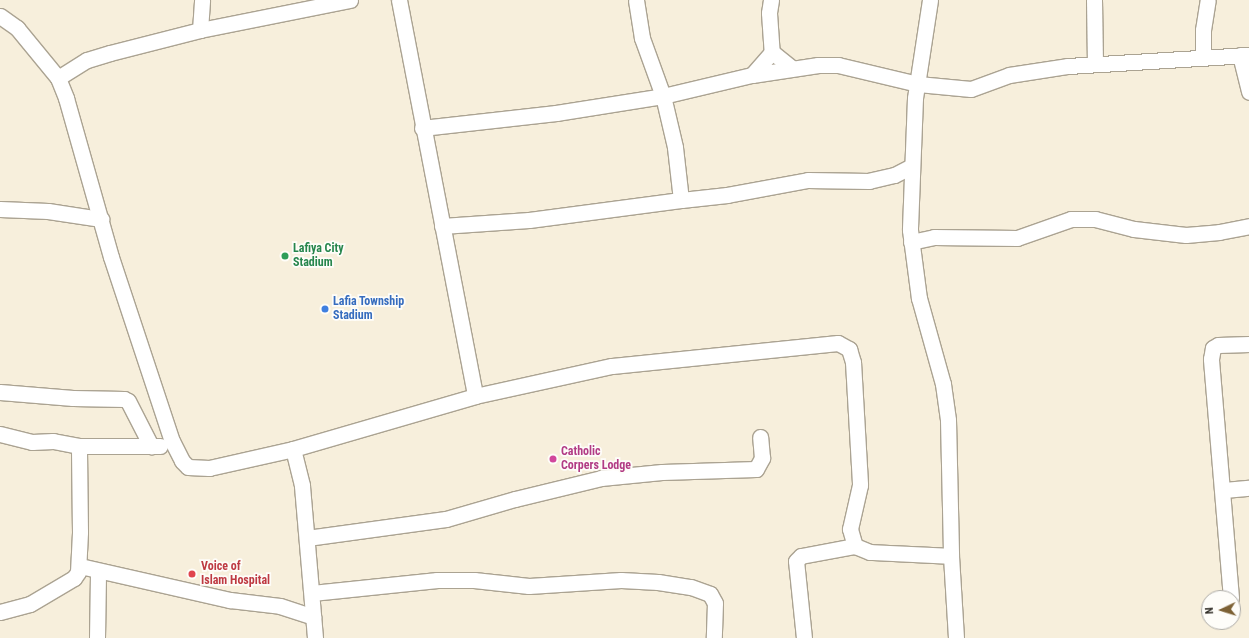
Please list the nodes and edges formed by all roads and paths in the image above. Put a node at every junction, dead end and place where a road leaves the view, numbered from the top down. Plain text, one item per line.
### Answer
1 (202, 0) edge
2 (350, 0) edge
3 (399, 0) edge
4 (636, 0) edge
5 (771, 0) edge
6 (930, 0) edge
7 (1094, 0) edge
8 (1208, 0) edge
9 (311, 4) edge
10 (297, 6) edge
11 (0, 16) edge
12 (200, 30) junction
13 (772, 52) junction
14 (1244, 55) edge
15 (1203, 57) junction
16 (1095, 63) junction
17 (792, 68) junction
18 (752, 75) junction
19 (58, 78) junction
20 (918, 84) junction
21 (1249, 92) edge
22 (663, 96) junction
23 (422, 128) junction
24 (912, 166) junction
25 (681, 200) junction
26 (0, 208) edge
27 (101, 219) junction
28 (442, 226) junction
29 (1249, 226) edge
30 (911, 242) junction
31 (1249, 344) edge
32 (0, 392) edge
33 (475, 396) junction
34 (0, 434) edge
35 (760, 438) dead end
36 (172, 441) junction
37 (79, 446) junction
38 (151, 446) junction
39 (293, 449) junction
40 (1249, 488) edge
41 (1224, 490) junction
42 (307, 538) junction
43 (855, 546) junction
44 (951, 556) junction
45 (80, 566) junction
46 (98, 572) junction
47 (1230, 590) edge
48 (312, 593) junction
49 (0, 612) edge
50 (313, 617) junction
51 (97, 638) edge
52 (315, 638) edge
53 (714, 638) edge
54 (804, 638) edge
55 (956, 638) edge

1 - 12 street
2 - 9 street
3 - 23 street
4 - 22 street
5 - 13 street
6 - 20 street
7 - 16 street
8 - 15 street
9 - 10 street
10 - 12 street
11 - 19 street
12 - 19 street
13 - 17 street
13 - 18 street
14 - 15 street
14 - 21 street
15 - 16 street
16 - 20 street
17 - 18 street
17 - 20 street
18 - 22 street
19 - 27 street
20 - 24 street
22 - 23 street
22 - 25 street
23 - 28 street
24 - 25 street
24 - 30 street
25 - 28 street
26 - 27 street
27 - 36 street
28 - 33 street
29 - 30 street
30 - 44 street
31 - 41 street
32 - 38 street
33 - 39 street
33 - 43 street
34 - 37 street
35 - 42 street
36 - 38 street
36 - 39 street
37 - 38 street
37 - 45 street
39 - 42 street
40 - 41 street
41 - 47 street
42 - 48 street
43 - 44 street
43 - 54 street
44 - 55 street
45 - 46 street
45 - 49 street
46 - 50 street
46 - 51 street
48 - 50 street
48 - 53 street
50 - 52 street

